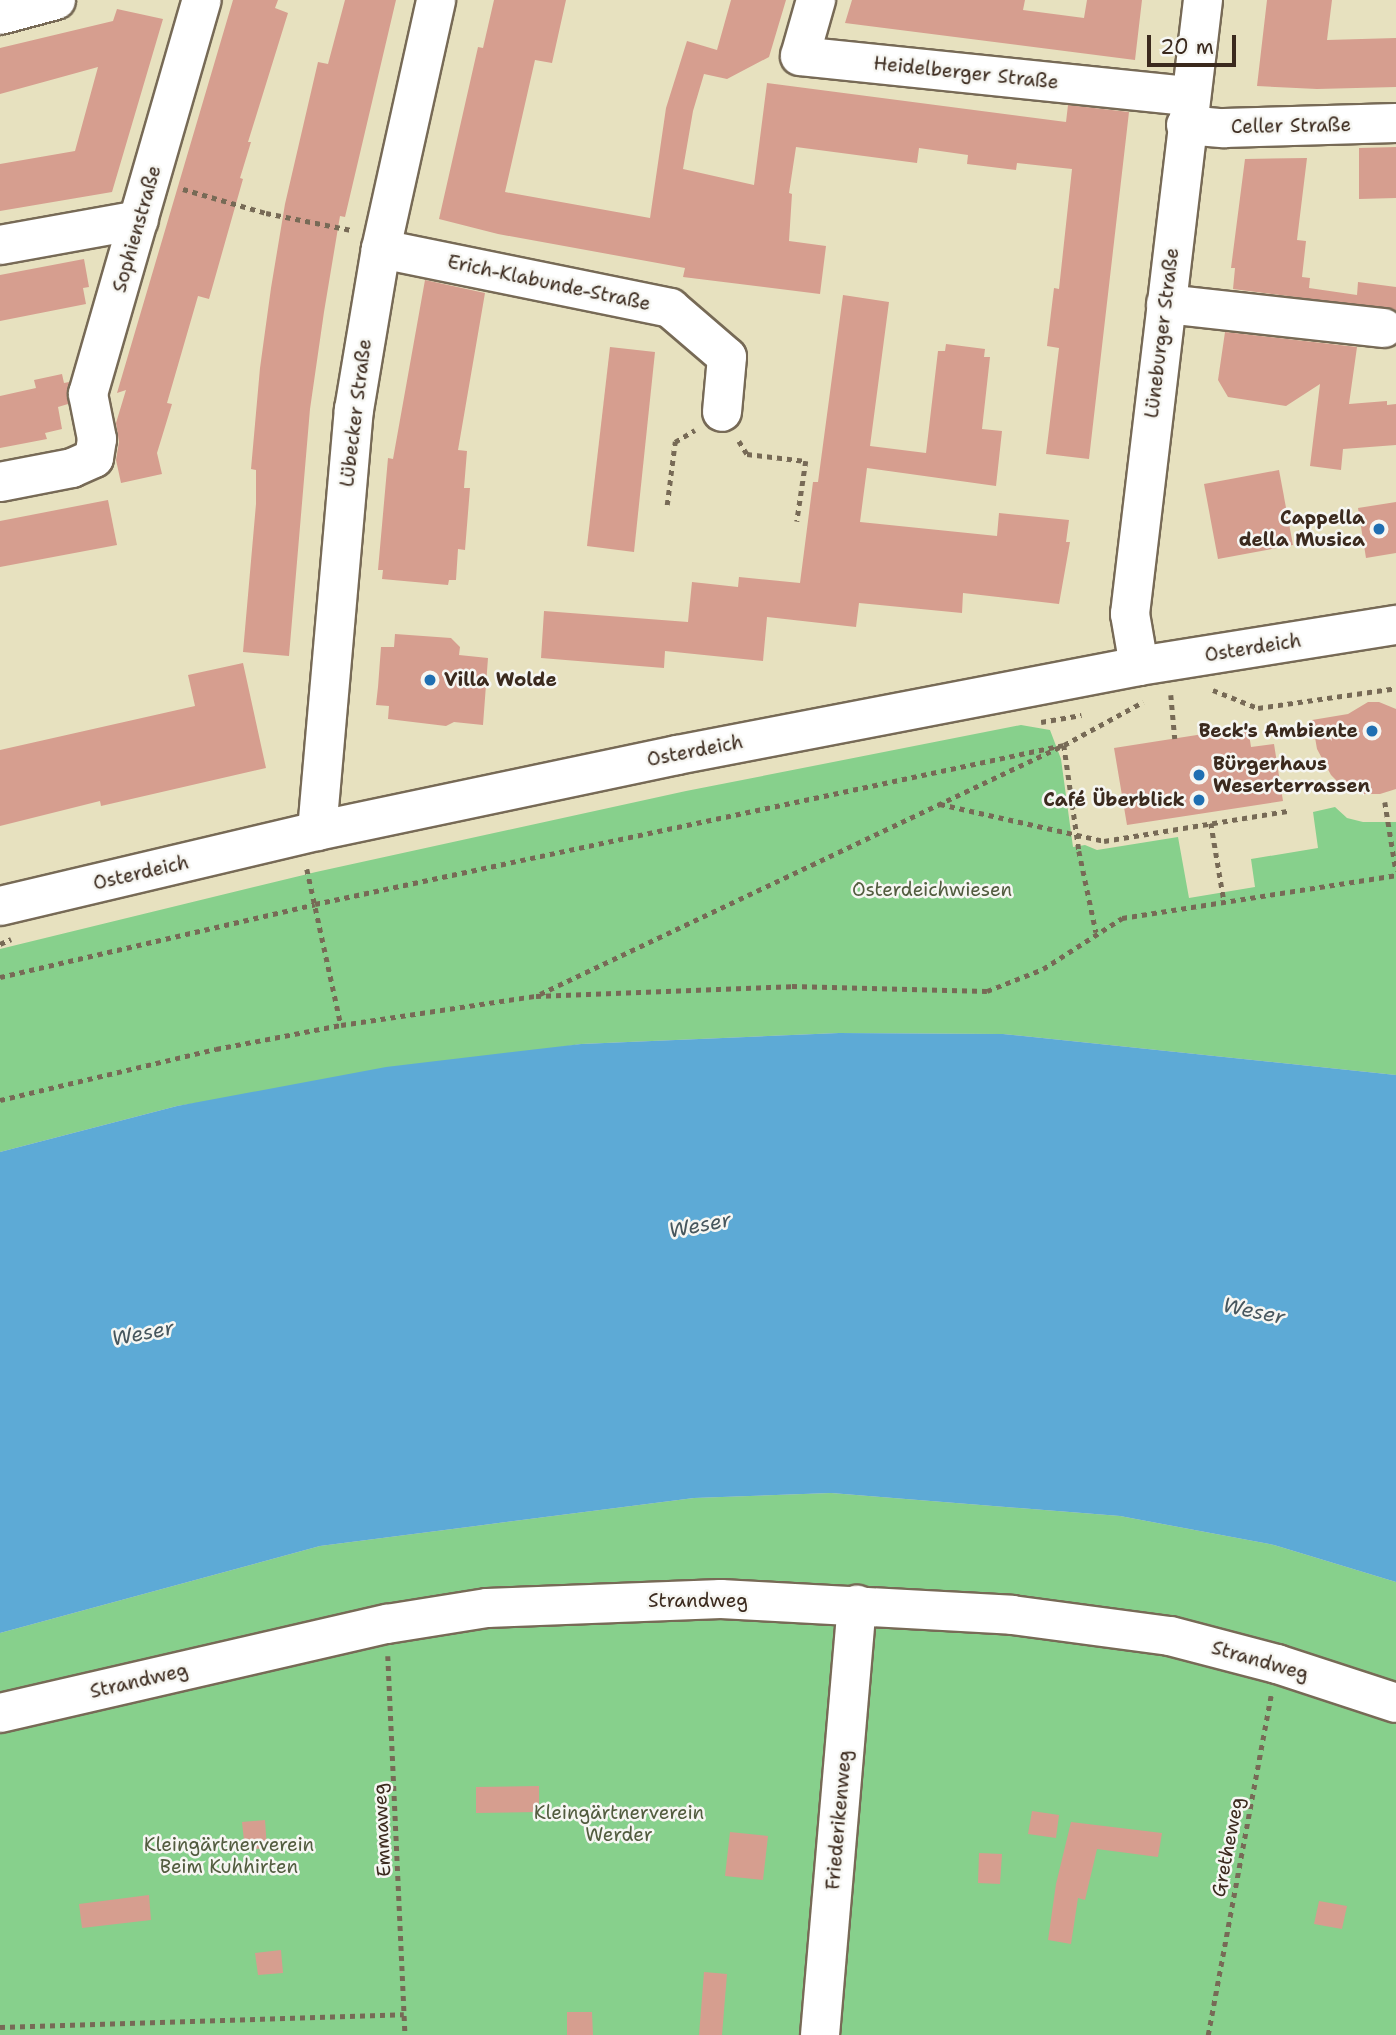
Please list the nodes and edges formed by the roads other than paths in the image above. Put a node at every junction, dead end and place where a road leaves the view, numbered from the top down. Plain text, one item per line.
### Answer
1 (56, 0) edge
2 (202, 0) edge
3 (436, 0) edge
4 (816, 0) edge
5 (1203, 0) edge
6 (0, 15) edge
7 (1188, 111) junction
8 (1396, 123) edge
9 (139, 220) junction
10 (0, 245) edge
11 (381, 248) junction
12 (1166, 304) junction
13 (1384, 328) dead end
14 (722, 412) road end
15 (0, 482) edge
16 (1396, 625) edge
17 (1148, 688) junction
18 (308, 833) junction
19 (0, 906) edge
20 (857, 1605) junction
21 (1396, 1703) edge
22 (0, 1713) edge
23 (820, 2035) edge

1 - 6 street
2 - 9 street, Sophienstraße
3 - 11 street, Lübecker Straße
4 - 7 street, Heidelberger Straße
5 - 7 street, Lüneburger Straße
7 - 8 street, Celler Straße
7 - 12 street, Lüneburger Straße
9 - 10 street
9 - 15 street, Sophienstraße
11 - 14 street, Erich-Klabunde-Straße
11 - 18 street, Lübecker Straße
12 - 13 street
12 - 17 street, Lüneburger Straße
16 - 17 street, Osterdeich
17 - 18 street, Osterdeich
18 - 19 street, Osterdeich
20 - 21 street, Strandweg
20 - 22 street, Strandweg
20 - 23 street, Friederikenweg

